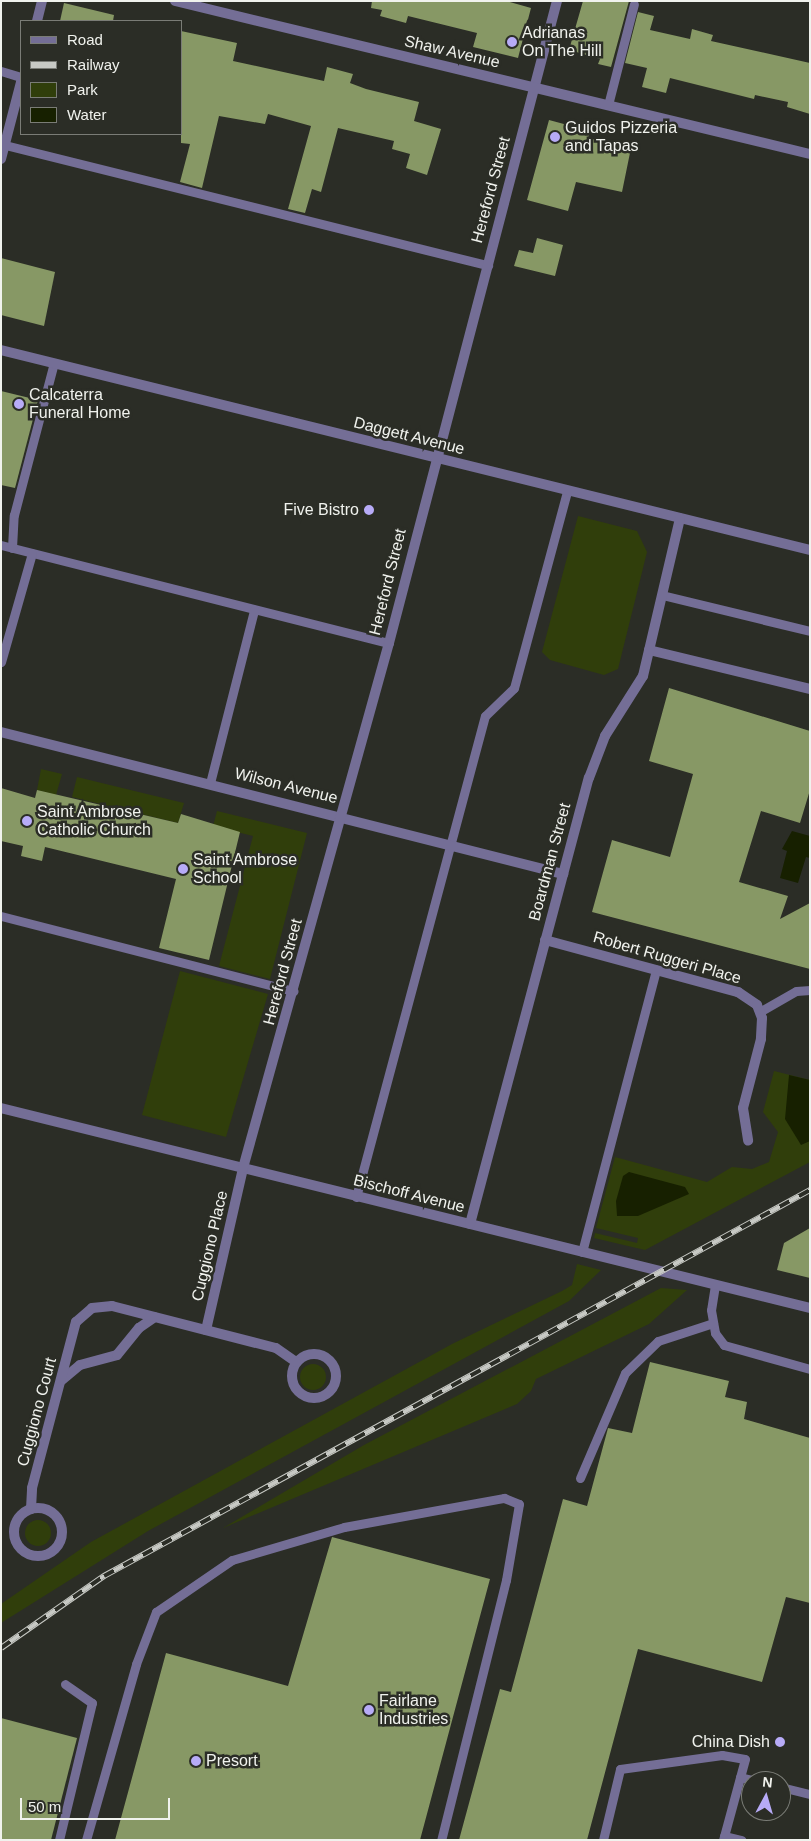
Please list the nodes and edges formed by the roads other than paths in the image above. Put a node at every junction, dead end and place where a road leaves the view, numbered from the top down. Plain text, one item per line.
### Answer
1 (42, 1) edge
2 (175, 1) edge
3 (557, 1) edge
4 (634, 4) dead end
5 (37, 20) edge
6 (1, 71) edge
7 (20, 77) edge
8 (20, 86) edge
9 (534, 87) junction
10 (608, 106) junction
11 (5, 145) junction
12 (810, 154) edge
13 (1, 160) edge
14 (488, 265) junction
15 (1, 350) edge
16 (54, 363) junction
17 (434, 458) junction
18 (567, 491) junction
19 (680, 518) junction
20 (1, 545) edge
21 (12, 548) junction
22 (810, 550) edge
23 (32, 553) junction
24 (662, 594) junction
25 (254, 610) junction
26 (810, 631) edge
27 (389, 643) junction
28 (649, 650) junction
29 (1, 662) edge
30 (810, 689) edge
31 (1, 732) edge
32 (210, 783) junction
33 (340, 815) junction
34 (450, 844) junction
35 (563, 874) junction
36 (1, 916) edge
37 (545, 940) junction
38 (656, 970) junction
39 (810, 990) edge
40 (294, 991) junction
41 (761, 1011) junction
42 (1, 1108) edge
43 (748, 1141) dead end
44 (243, 1168) junction
45 (356, 1196) junction
46 (470, 1224) junction
47 (582, 1252) junction
48 (715, 1284) junction
49 (810, 1308) edge
50 (156, 1317) junction
51 (713, 1323) junction
52 (206, 1330) junction
53 (296, 1362) junction
54 (810, 1370) edge
55 (60, 1382) junction
56 (580, 1478) dead end
57 (31, 1509) junction
58 (65, 1684) dead end
59 (740, 1777) joint
60 (791, 1789) edge
61 (810, 1794) edge
62 (724, 1838) edge
63 (58, 1840) edge
64 (86, 1840) edge
65 (441, 1840) edge
66 (602, 1840) edge
67 (742, 1840) edge

1 - 5 street
2 - 9 street, Shaw Avenue
3 - 9 street, Hereford Street
4 - 10 lane
6 - 7 lane
8 - 11 street
9 - 10 street, Shaw Avenue
9 - 14 street, Hereford Street
10 - 12 street, Shaw Avenue
11 - 13 street
11 - 14 lane
14 - 17 street, Hereford Street
15 - 16 street, Daggett Avenue
16 - 17 street, Daggett Avenue
16 - 21 lane
17 - 18 street, Daggett Avenue
17 - 27 street, Hereford Street
18 - 19 street, Daggett Avenue
18 - 34 lane
19 - 22 street, Daggett Avenue
19 - 24 street, Boardman Street
20 - 21 lane
21 - 23 lane
23 - 25 lane
23 - 29 lane
24 - 26 lane
24 - 28 street, Boardman Street
25 - 27 lane
25 - 32 lane
27 - 33 street, Hereford Street
28 - 30 street
28 - 35 street, Boardman Street
31 - 32 street, Wilson Avenue
32 - 33 street, Wilson Avenue
33 - 34 street, Wilson Avenue
33 - 40 street, Hereford Street
34 - 35 street, Wilson Avenue
34 - 45 lane
35 - 37 street, Boardman Street
36 - 40 lane
37 - 38 street, Robert Ruggeri Place
37 - 46 street, Boardman Street
38 - 41 street, Robert Ruggeri Place
38 - 47 lane
39 - 41 lane
40 - 44 street, Hereford Street
41 - 43 street
42 - 44 street, Bischoff Avenue
44 - 45 street, Bischoff Avenue
44 - 52 street, Cuggiono Place
45 - 46 street, Bischoff Avenue
46 - 47 street, Bischoff Avenue
47 - 48 street, Bischoff Avenue
48 - 49 street, Bischoff Avenue
48 - 51 lane
50 - 52 street
50 - 55 street
50 - 55 street, Cuggiono Court
51 - 54 lane
51 - 56 lane
52 - 53 street
53 - 53 street
55 - 57 street, Cuggiono Court
57 - 57 street
58 - 63 lane
59 - 62 lane
59 - 66 lane
60 - 61 lane
62 - 67 lane
64 - 65 lane

